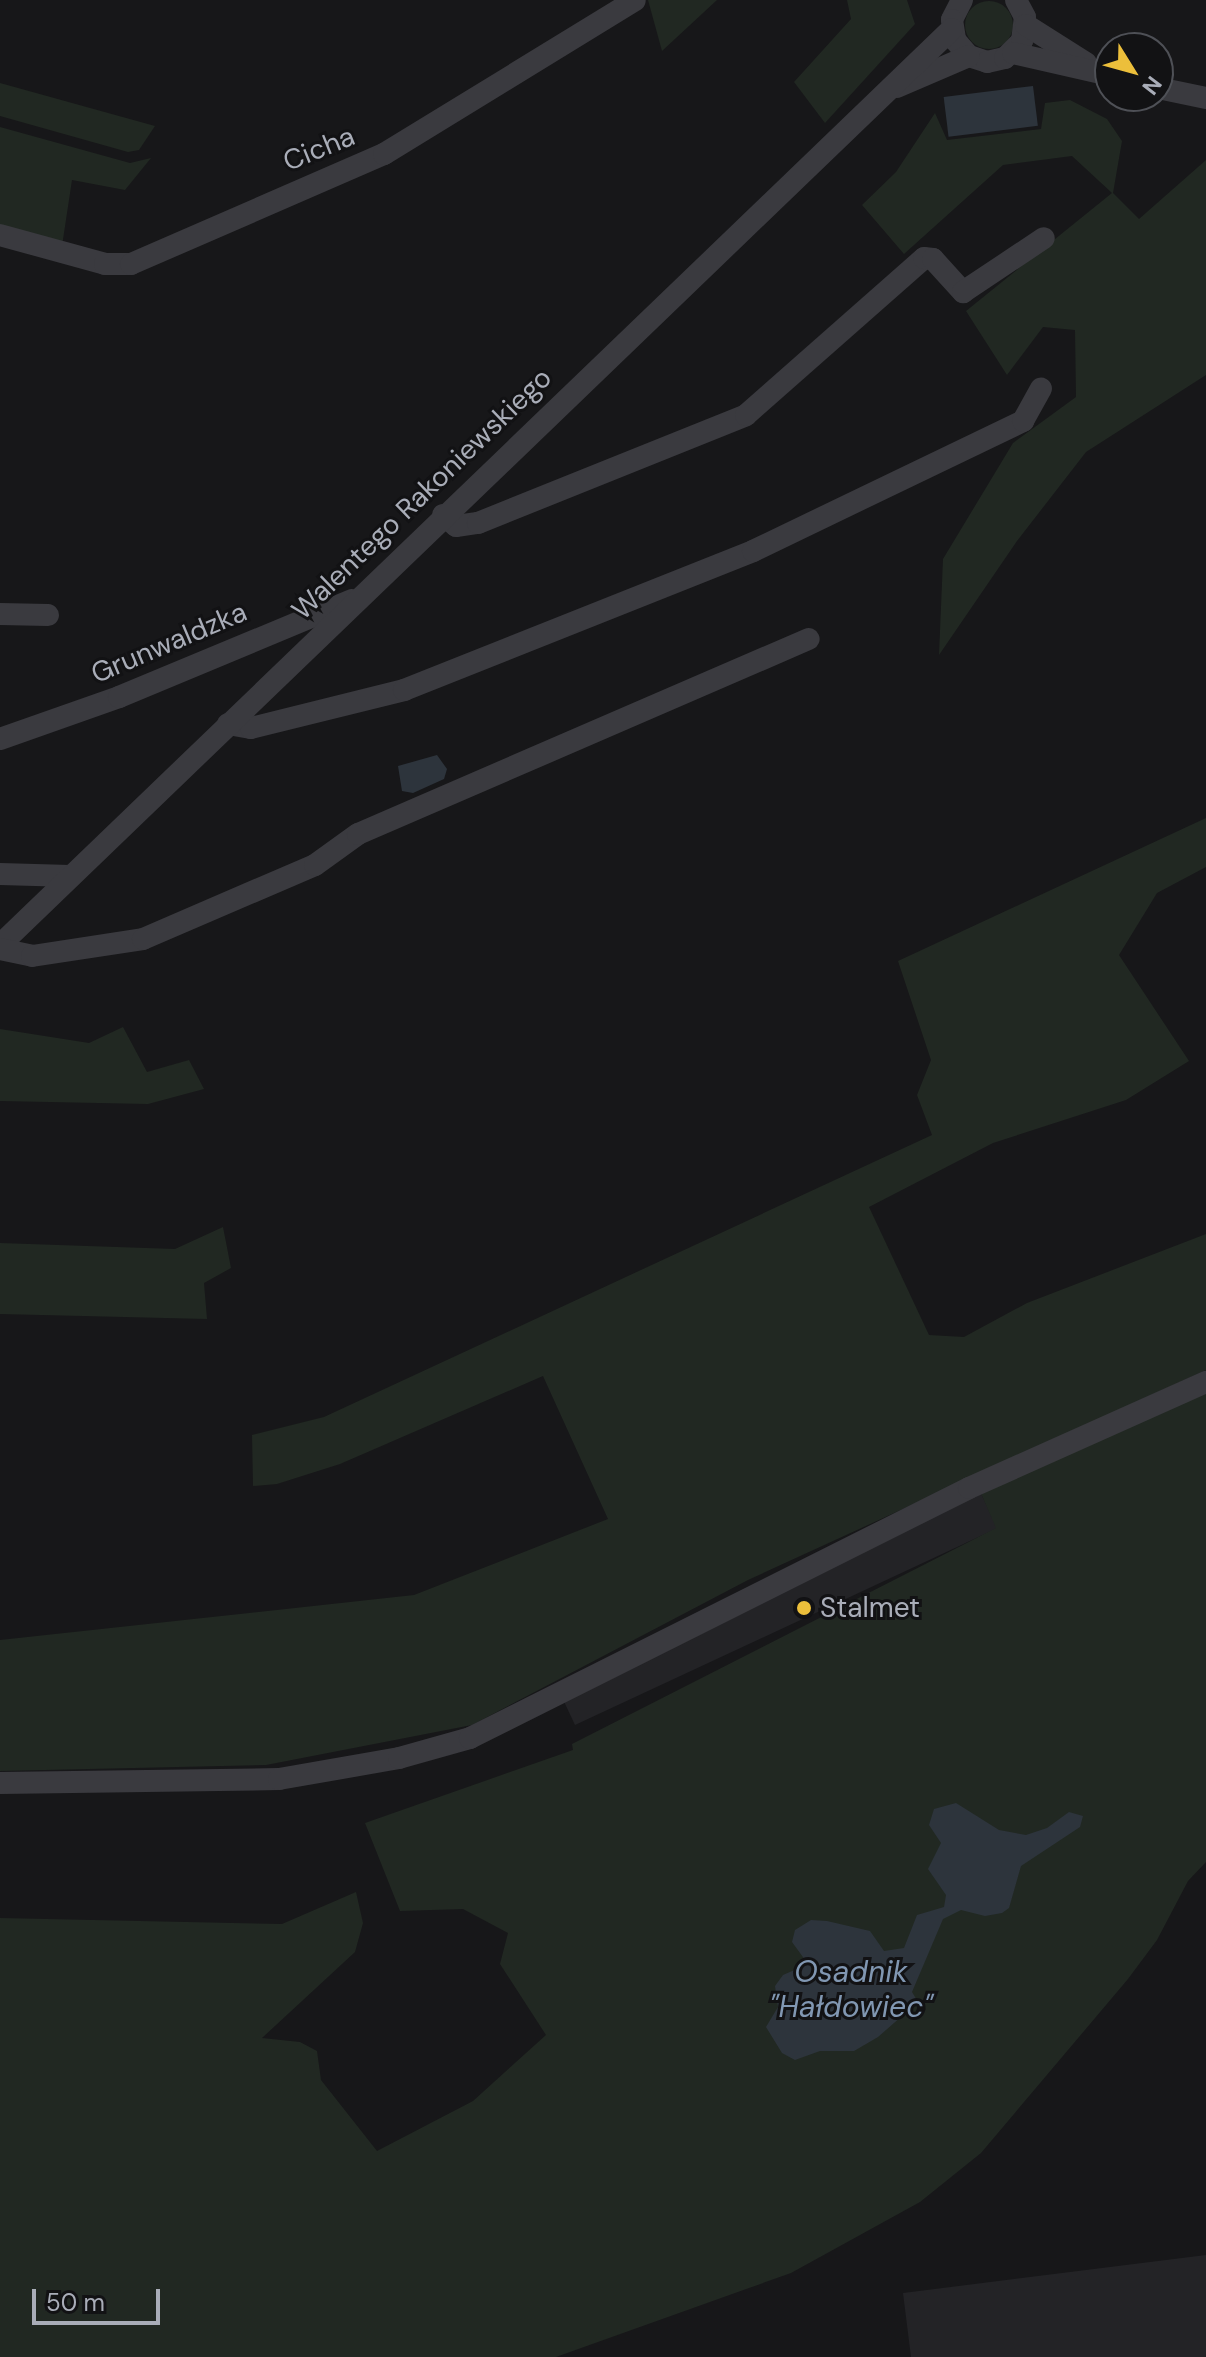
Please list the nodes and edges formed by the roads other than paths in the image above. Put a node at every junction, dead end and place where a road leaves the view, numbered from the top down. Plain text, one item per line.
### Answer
1 (635, 0) edge
2 (962, 0) edge
3 (1022, 9) edge
4 (952, 29) junction
5 (1013, 53) junction
6 (969, 56) junction
7 (1094, 65) edge
8 (1094, 71) edge
9 (889, 90) junction
10 (1174, 91) edge
11 (1206, 98) edge
12 (0, 235) edge
13 (1044, 238) dead end
14 (1041, 389) dead end
15 (443, 515) junction
16 (358, 597) junction
17 (0, 614) edge
18 (48, 615) dead end
19 (809, 639) dead end
20 (228, 724) junction
21 (0, 739) edge
22 (0, 874) edge
23 (70, 876) junction
24 (0, 947) edge
25 (1206, 1382) edge
26 (0, 1783) edge

1 - 12 street, Cicha
2 - 4 street
3 - 5 street
3 - 7 street
4 - 6 street
4 - 9 street, Walentego Rakoniewskiego
5 - 6 street
5 - 8 street
6 - 9 street, Walentego Rakoniewskiego
9 - 15 street, Walentego Rakoniewskiego
10 - 11 street
13 - 15 street
14 - 20 street
15 - 16 street, Walentego Rakoniewskiego
16 - 20 street, Walentego Rakoniewskiego
16 - 21 street, Grunwaldzka
17 - 18 street
19 - 24 street
20 - 23 street, Walentego Rakoniewskiego
22 - 23 street
23 - 24 street, Walentego Rakoniewskiego
25 - 26 street

